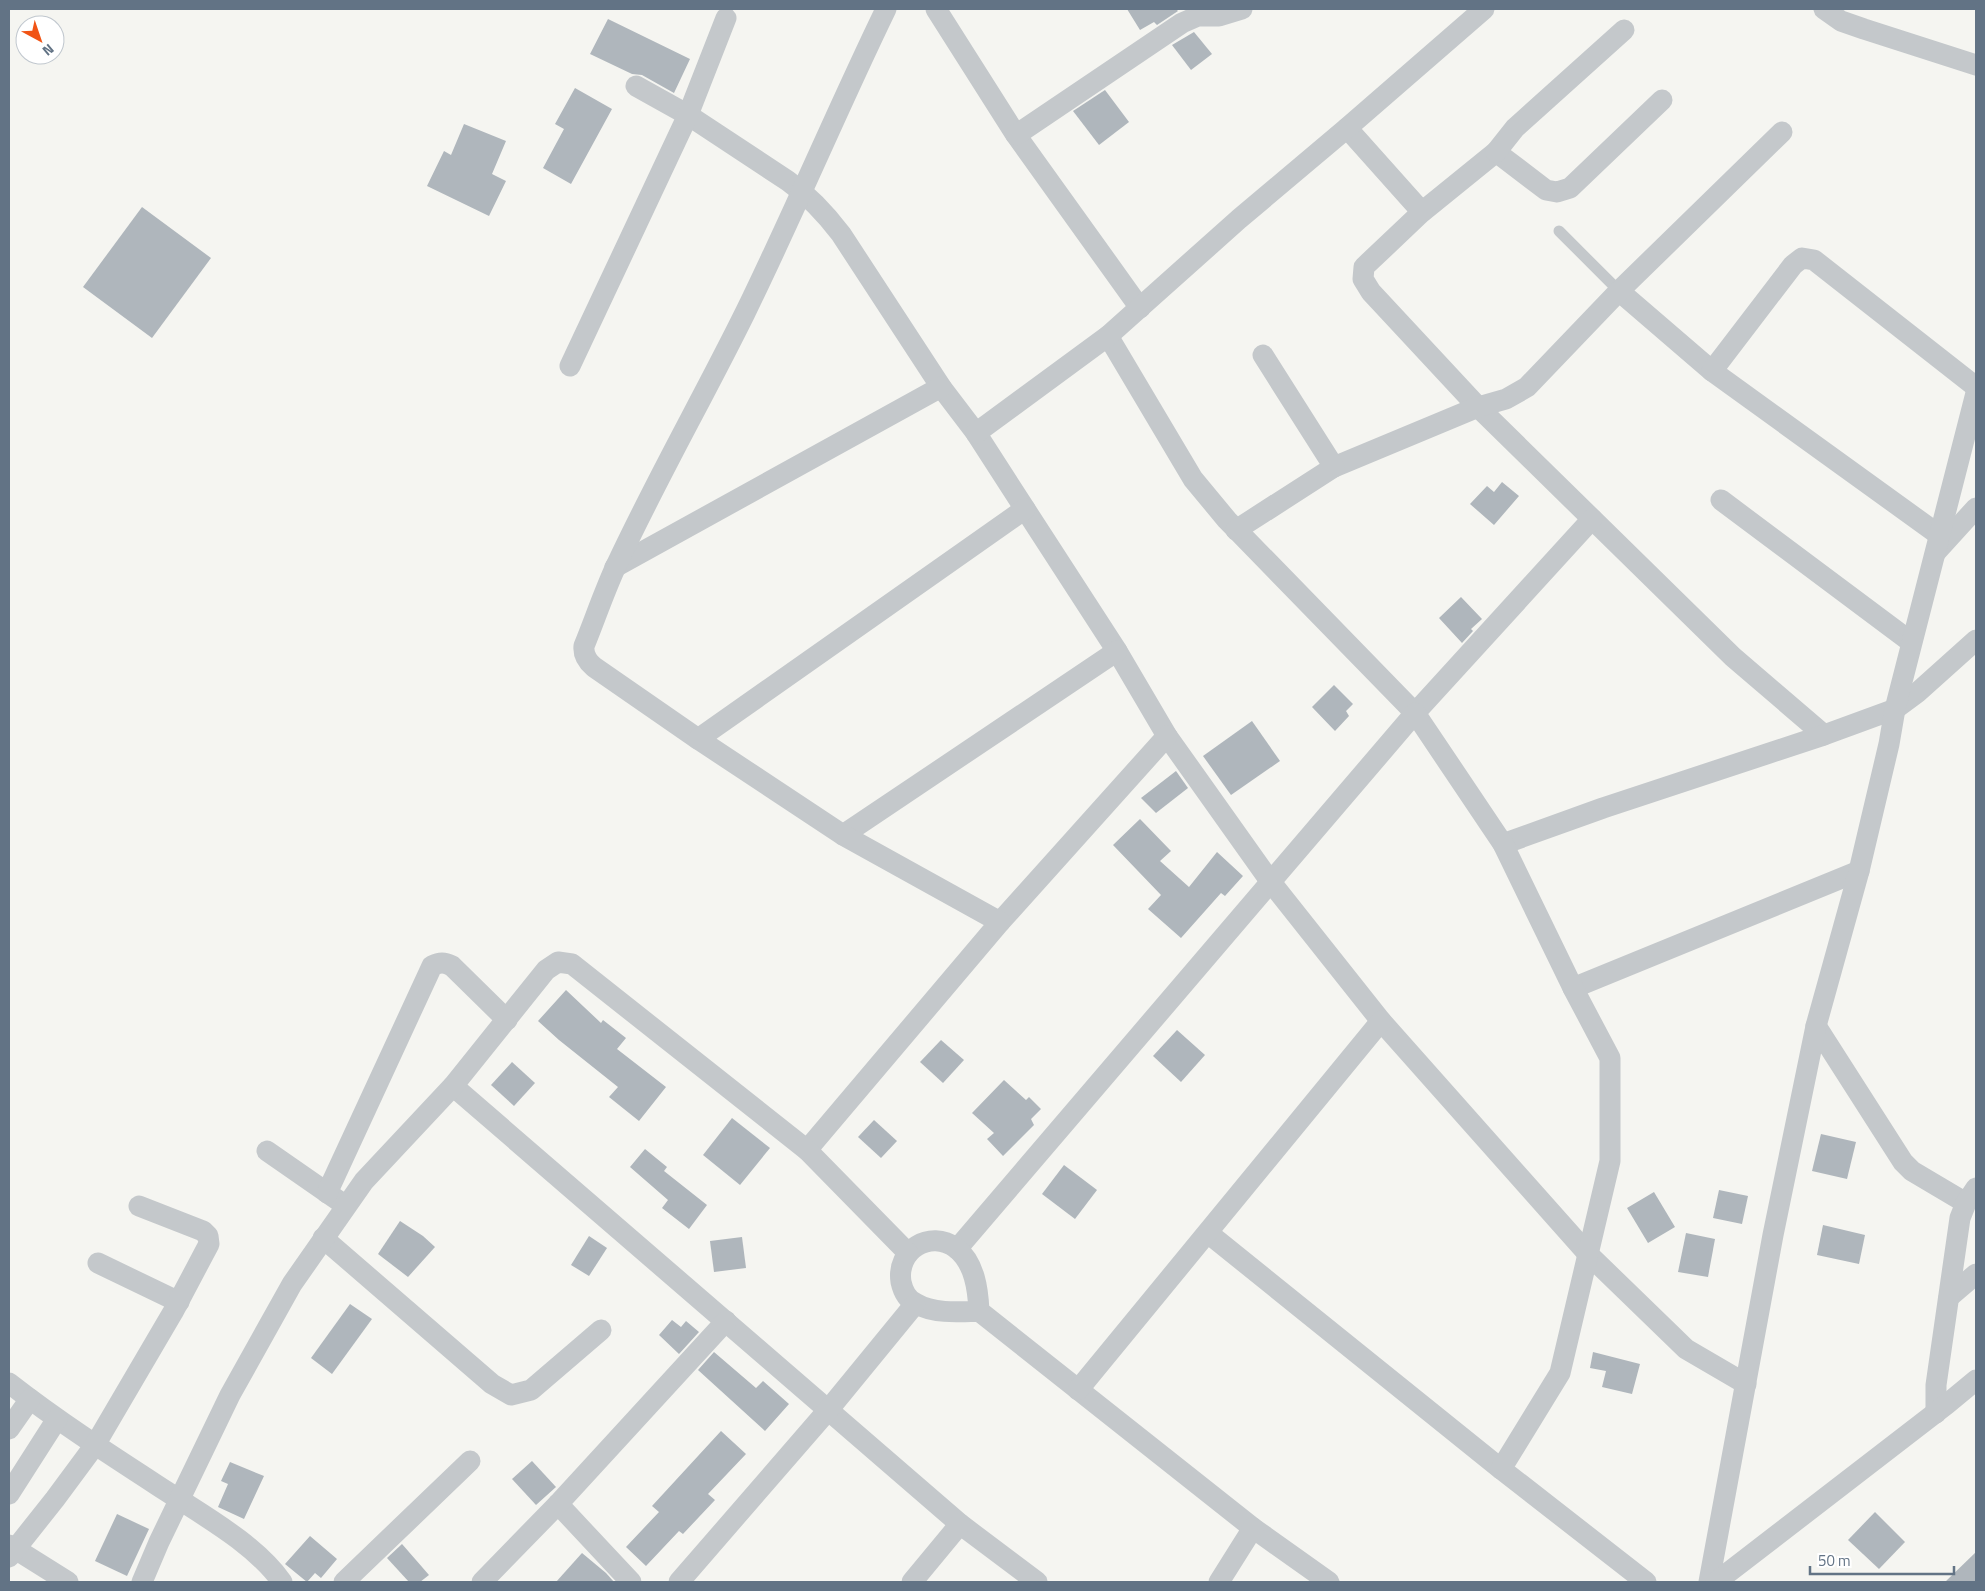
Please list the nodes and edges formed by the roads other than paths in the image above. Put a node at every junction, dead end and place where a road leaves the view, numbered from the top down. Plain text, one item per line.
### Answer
1 (886, 9) edge
2 (936, 9) edge
3 (1242, 9) edge
4 (1484, 9) edge
5 (1824, 9) edge
6 (1846, 15) edge
7 (726, 18) dead end
8 (1624, 30) dead end
9 (1976, 66) edge
10 (636, 86) dead end
11 (1662, 100) dead end
12 (688, 115) junction
13 (1347, 128) junction
14 (1782, 132) dead end
15 (1016, 135) junction
16 (1496, 152) junction
17 (803, 192) junction
18 (1422, 212) junction
19 (1559, 231) dead end
20 (1619, 291) junction
21 (1140, 308) junction
22 (1108, 336) junction
23 (1263, 355) dead end
24 (570, 366) dead end
25 (1712, 371) junction
26 (941, 387) junction
27 (1976, 387) edge
28 (1976, 393) edge
29 (1478, 408) junction
30 (976, 434) junction
31 (1334, 467) junction
32 (1721, 500) dead end
33 (1976, 508) edge
34 (1025, 509) junction
35 (1592, 519) junction
36 (1236, 530) junction
37 (1937, 545) junction
38 (615, 567) junction
39 (1976, 640) edge
40 (1911, 642) junction
41 (1118, 651) junction
42 (1895, 709) junction
43 (1415, 713) junction
44 (1824, 735) junction
45 (1167, 736) junction
46 (698, 738) junction
47 (843, 835) junction
48 (1503, 844) junction
49 (1859, 870) junction
50 (1270, 881) junction
51 (1000, 922) junction
52 (1573, 988) junction
53 (508, 1020) junction
54 (1382, 1021) junction
55 (1816, 1026) junction
56 (453, 1086) junction
57 (807, 1150) junction
58 (267, 1151) dead end
59 (327, 1193) junction
60 (1971, 1195) edge
61 (139, 1206) dead end
62 (345, 1206) junction
63 (1208, 1233) junction
64 (323, 1238) junction
65 (957, 1249) junction
66 (908, 1253) junction
67 (1588, 1254) junction
68 (98, 1263) dead end
69 (1976, 1274) edge
70 (1949, 1297) junction
71 (178, 1302) junction
72 (916, 1304) junction
73 (979, 1311) junction
74 (726, 1321) junction
75 (601, 1330) dead end
76 (1976, 1380) edge
77 (9, 1384) edge
78 (1746, 1384) junction
79 (1078, 1390) junction
80 (30, 1399) junction
81 (829, 1409) junction
82 (1936, 1413) junction
83 (56, 1419) junction
84 (9, 1429) edge
85 (95, 1445) junction
86 (470, 1461) dead end
87 (1501, 1469) junction
88 (9, 1494) edge
89 (180, 1500) junction
90 (558, 1504) junction
91 (960, 1524) junction
92 (1254, 1528) junction
93 (11, 1550) edge
94 (68, 1582) edge
95 (142, 1582) edge
96 (282, 1582) edge
97 (344, 1582) edge
98 (482, 1582) edge
99 (631, 1582) edge
100 (679, 1582) edge
101 (912, 1582) edge
102 (1037, 1582) edge
103 (1219, 1582) edge
104 (1329, 1582) edge
105 (1646, 1582) edge
106 (1709, 1582) edge
107 (1716, 1582) edge

1 - 17 street
2 - 15 street
3 - 15 street
4 - 13 street
5 - 6 street
6 - 9 street
7 - 12 street
8 - 16 street
10 - 12 street
11 - 16 street
12 - 17 street
12 - 24 street
13 - 18 street
13 - 21 street
14 - 20 street
15 - 21 street
16 - 18 street
17 - 26 street
17 - 38 street
18 - 29 street
19 - 20 lane
20 - 25 street
20 - 29 street
21 - 22 street
22 - 30 street
22 - 36 street
23 - 31 street
25 - 27 street
25 - 37 street
26 - 30 street
26 - 38 street
28 - 37 street
29 - 31 street
29 - 35 street
30 - 34 street
31 - 36 street
32 - 40 street
33 - 37 street
34 - 41 street
34 - 46 street
35 - 43 street
35 - 44 street
36 - 43 street
37 - 40 street
38 - 46 street
39 - 42 street
40 - 42 street
41 - 45 street
41 - 47 street
42 - 44 street
42 - 49 street
43 - 48 street
43 - 50 street
44 - 48 street
45 - 50 street
45 - 51 street
46 - 47 street
47 - 51 street
48 - 52 street
49 - 52 street
49 - 55 street
50 - 54 street
50 - 65 street
51 - 57 street
52 - 67 street
53 - 56 street
53 - 57 street
53 - 59 street
54 - 63 street
54 - 67 street
55 - 60 street
55 - 78 street
56 - 62 street
56 - 74 street
57 - 66 street
58 - 59 street
59 - 62 street
60 - 70 street
61 - 71 street
62 - 64 street
63 - 79 street
63 - 87 street
64 - 75 street
64 - 89 street
65 - 66 street
65 - 73 street
66 - 72 street
67 - 78 street
67 - 87 street
68 - 71 street
69 - 70 street
70 - 82 street
71 - 85 street
72 - 73 street
72 - 81 street
73 - 79 street
74 - 81 street
74 - 90 street
76 - 82 street
77 - 80 street
78 - 106 street
79 - 92 street
80 - 83 street
80 - 84 street
81 - 91 street
81 - 100 street
82 - 107 street
83 - 85 street
83 - 88 street
85 - 89 street
85 - 93 street
86 - 97 street
87 - 105 street
89 - 95 street
89 - 96 street
90 - 98 street
90 - 99 street
91 - 101 street
91 - 102 street
92 - 103 street
92 - 104 street
93 - 94 street

